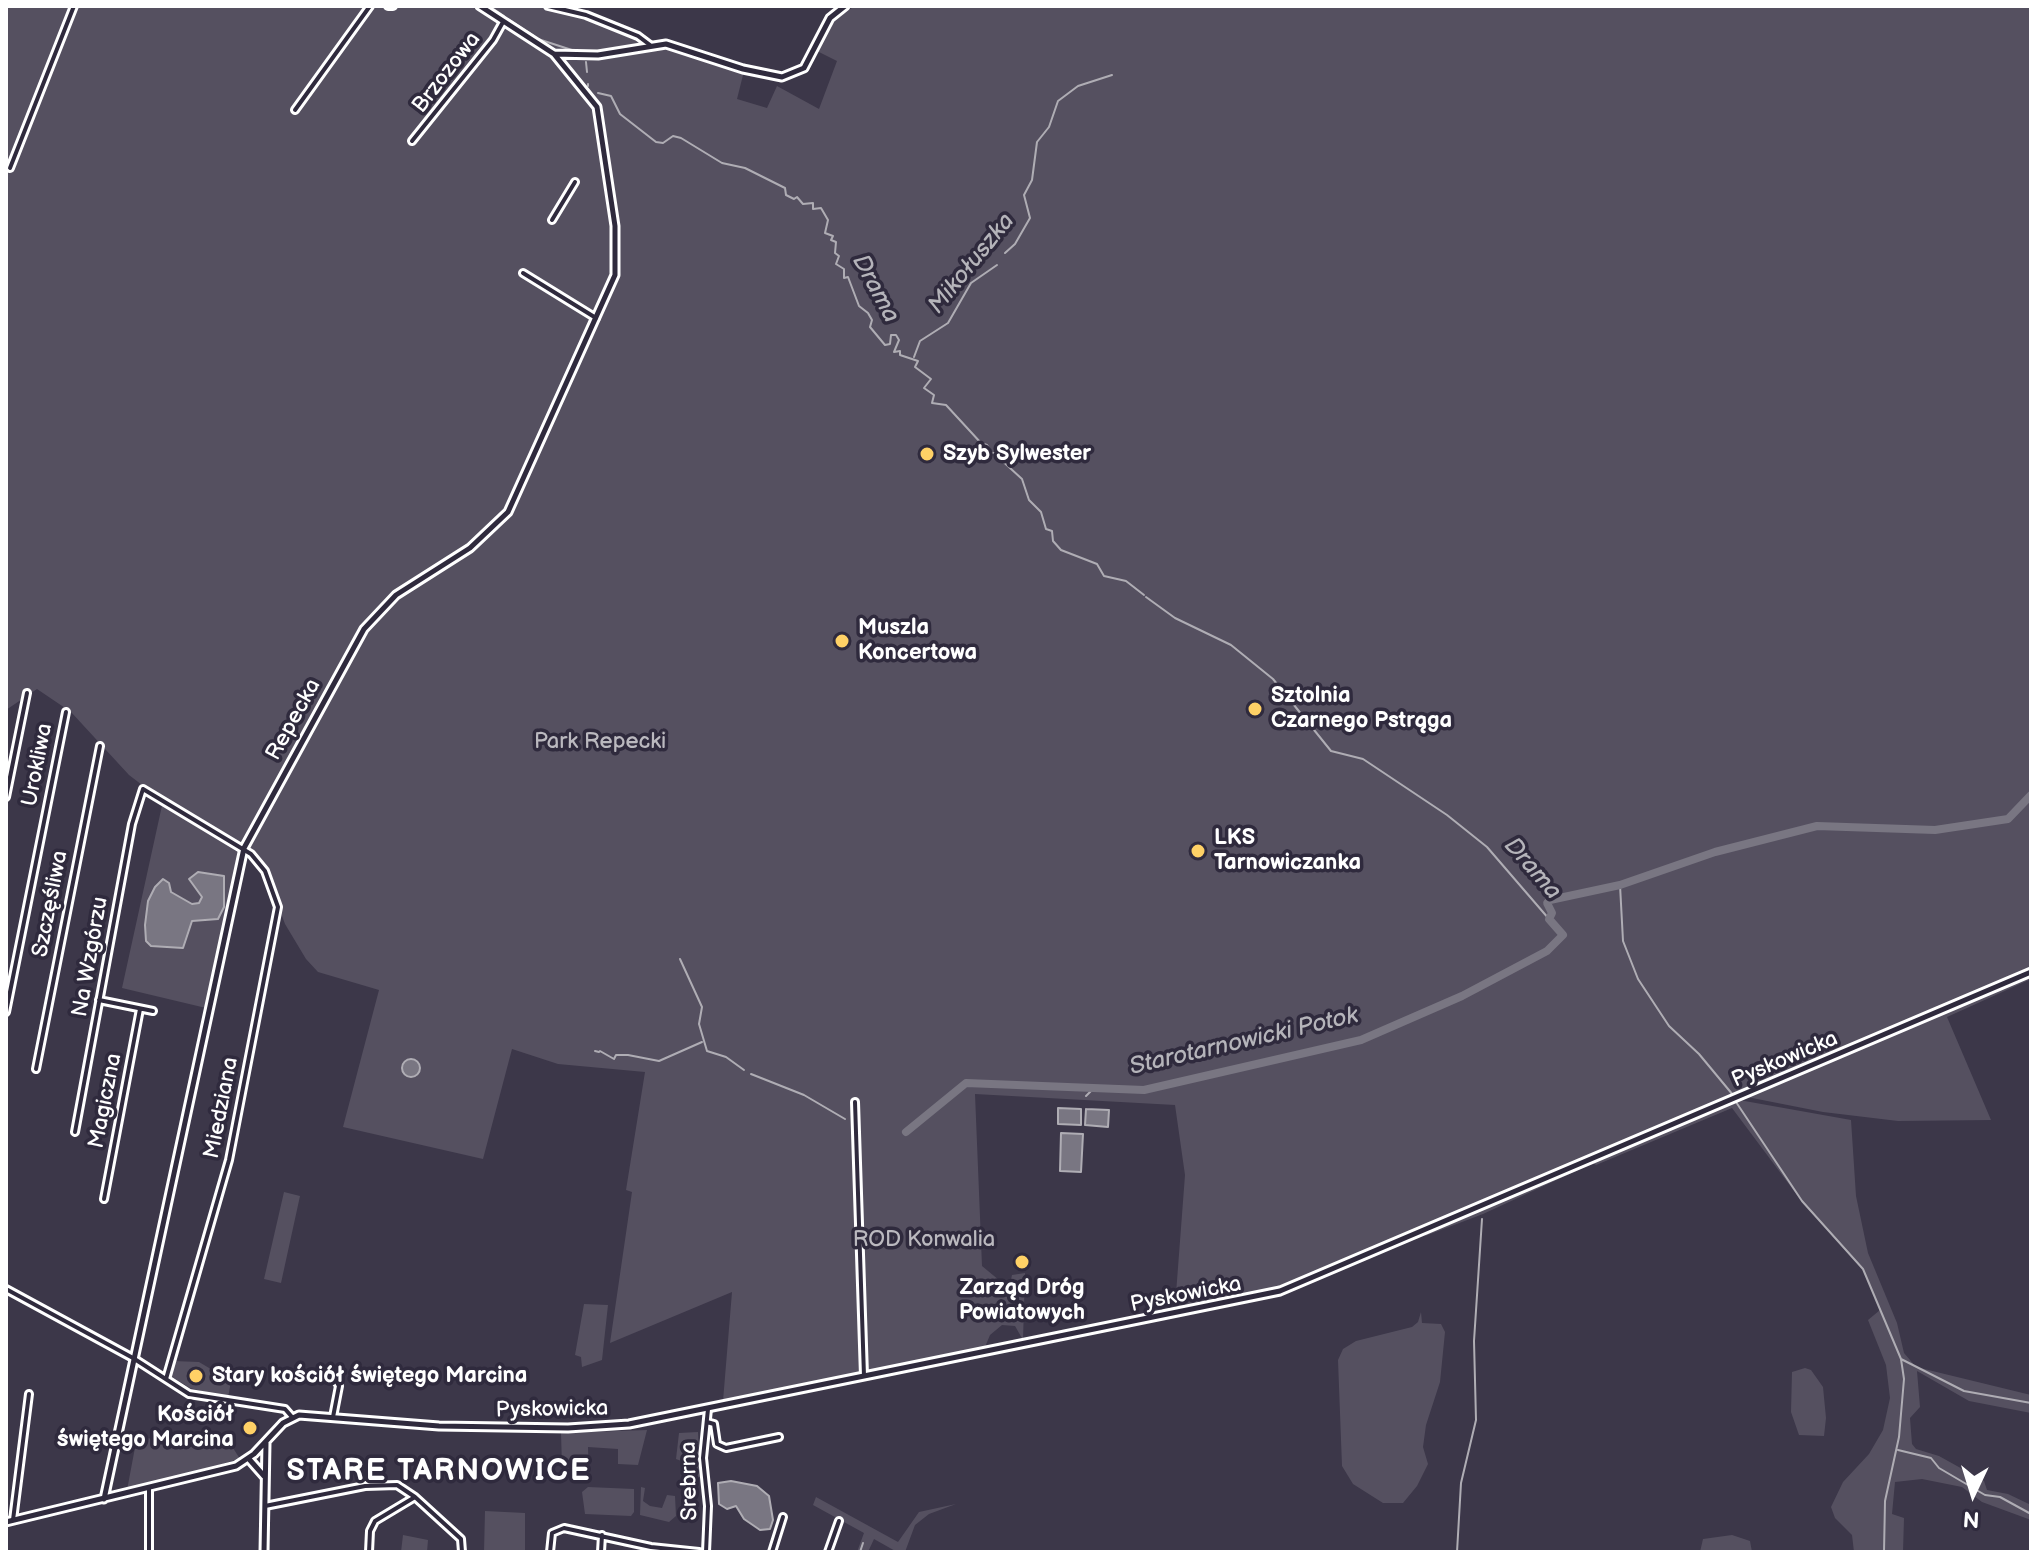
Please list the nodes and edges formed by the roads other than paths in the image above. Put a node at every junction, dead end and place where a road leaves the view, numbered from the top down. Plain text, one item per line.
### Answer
1 (74, 6) edge
2 (370, 6) edge
3 (480, 6) edge
4 (548, 6) edge
5 (845, 6) edge
6 (503, 22) junction
7 (650, 45) junction
8 (554, 54) junction
9 (295, 110) dead end
10 (412, 141) dead end
11 (10, 168) dead end
12 (575, 182) dead end
13 (552, 220) dead end
14 (523, 273) dead end
15 (596, 318) junction
16 (27, 693) dead end
17 (66, 712) dead end
18 (100, 746) dead end
19 (6, 797) edge
20 (244, 848) junction
21 (2031, 972) edge
22 (99, 1000) junction
23 (140, 1009) junction
24 (153, 1011) dead end
25 (6, 1012) edge
26 (36, 1069) dead end
27 (855, 1102) dead end
28 (75, 1132) dead end
29 (104, 1199) dead end
30 (6, 1289) edge
31 (133, 1358) junction
32 (864, 1376) junction
33 (166, 1379) junction
34 (335, 1379) dead end
35 (29, 1394) dead end
36 (708, 1409) junction
37 (292, 1417) junction
38 (333, 1417) junction
39 (707, 1422) junction
40 (779, 1437) dead end
41 (266, 1442) junction
42 (258, 1451) junction
43 (266, 1456) junction
44 (249, 1459) junction
45 (266, 1479) junction
46 (149, 1488) junction
47 (415, 1497) junction
48 (104, 1499) junction
49 (265, 1506) junction
50 (783, 1517) dead end
51 (13, 1520) junction
52 (839, 1521) dead end
53 (6, 1522) edge
54 (602, 1535) junction
55 (651, 1549) edge
56 (149, 1551) edge
57 (264, 1552) edge
58 (369, 1552) edge
59 (462, 1552) edge
60 (550, 1552) edge
61 (601, 1552) edge
62 (699, 1552) edge
63 (706, 1552) edge
64 (772, 1552) edge
65 (828, 1552) edge

1 - 11 street
2 - 9 street
3 - 6 street
4 - 7 street
5 - 7 street
6 - 8 street
6 - 10 street, Brzozowa
7 - 8 street
8 - 15 street, Repecka
12 - 13 street
14 - 15 street
15 - 20 street, Repecka
16 - 19 street
17 - 25 street, Urokliwa
18 - 26 street, Szczęśliwa
20 - 22 street, Na Wzgórzu
20 - 31 street, Repecka
20 - 33 street, Miedziana
21 - 32 street, Pyskowicka
22 - 23 street
22 - 28 street, Na Wzgórzu
23 - 24 street
23 - 29 street, Magiczna
27 - 32 street
30 - 31 street
31 - 33 street
31 - 48 street, Repecka
32 - 36 street, Pyskowicka
33 - 37 street
34 - 38 street
35 - 51 street
36 - 38 street, Pyskowicka
36 - 39 street, Srebrna
37 - 38 street, Pyskowicka
37 - 41 street
39 - 40 street
39 - 63 street, Srebrna
41 - 42 street
41 - 43 street
42 - 43 street
42 - 44 street
43 - 45 street
44 - 45 street
44 - 46 street
45 - 49 street
46 - 48 street
46 - 56 street
47 - 49 street
47 - 58 street
47 - 59 street
48 - 51 street
49 - 57 street
50 - 64 street
51 - 53 street
52 - 65 street
54 - 55 street, Srebrna
54 - 60 street, Srebrna
54 - 61 street
55 - 62 street, Srebrna

